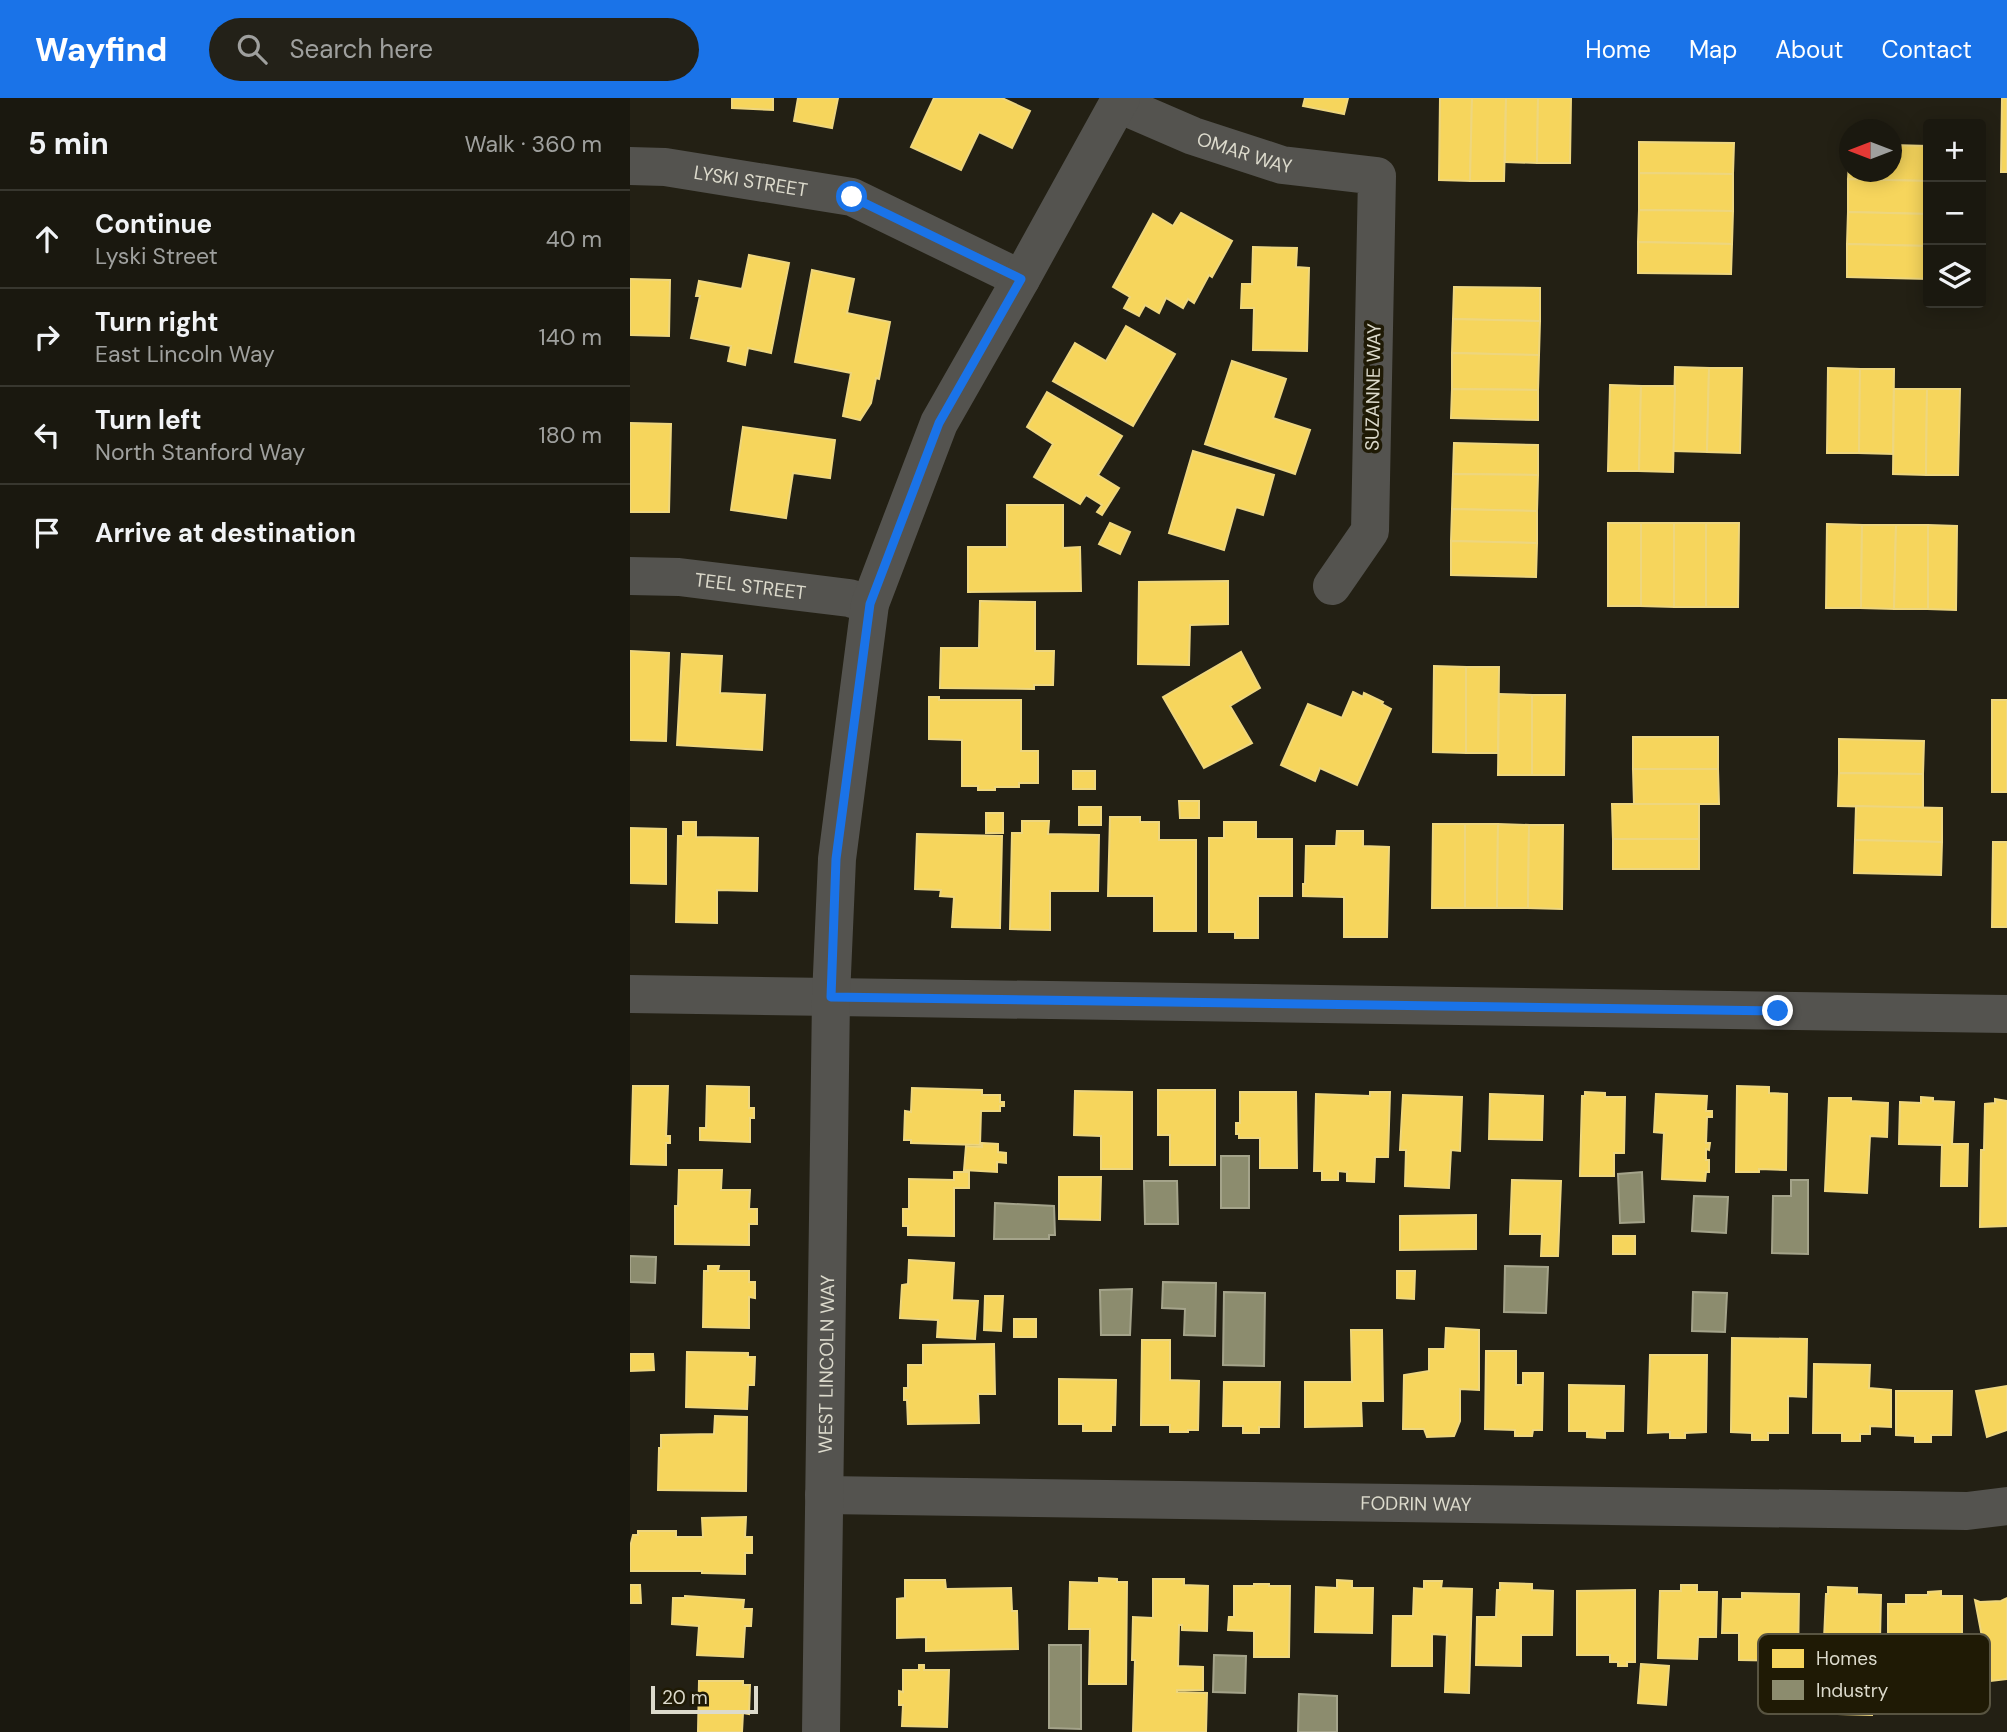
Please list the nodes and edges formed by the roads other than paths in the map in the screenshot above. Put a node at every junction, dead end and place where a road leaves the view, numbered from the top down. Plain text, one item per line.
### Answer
1 (1119, 101) edge
2 (630, 166) edge
3 (1377, 176) joint
4 (1021, 279) junction
5 (630, 576) edge
6 (1332, 586) dead end
7 (870, 604) junction
8 (630, 994) edge
9 (831, 997) junction
10 (2007, 1014) edge
11 (824, 1495) junction
12 (2007, 1506) edge
13 (821, 1732) edge

1 - 3 street, OMAR WAY
1 - 4 street, WEST LINCOLN WAY
2 - 4 street, LYSKI STREET
3 - 6 street, SUZANNE WAY
4 - 7 street, WEST LINCOLN WAY
5 - 7 street, TEEL STREET
7 - 9 street, WEST LINCOLN WAY
8 - 9 street
9 - 10 street
9 - 11 street, WEST LINCOLN WAY
11 - 12 street, FODRIN WAY
11 - 13 street, WEST LINCOLN WAY

